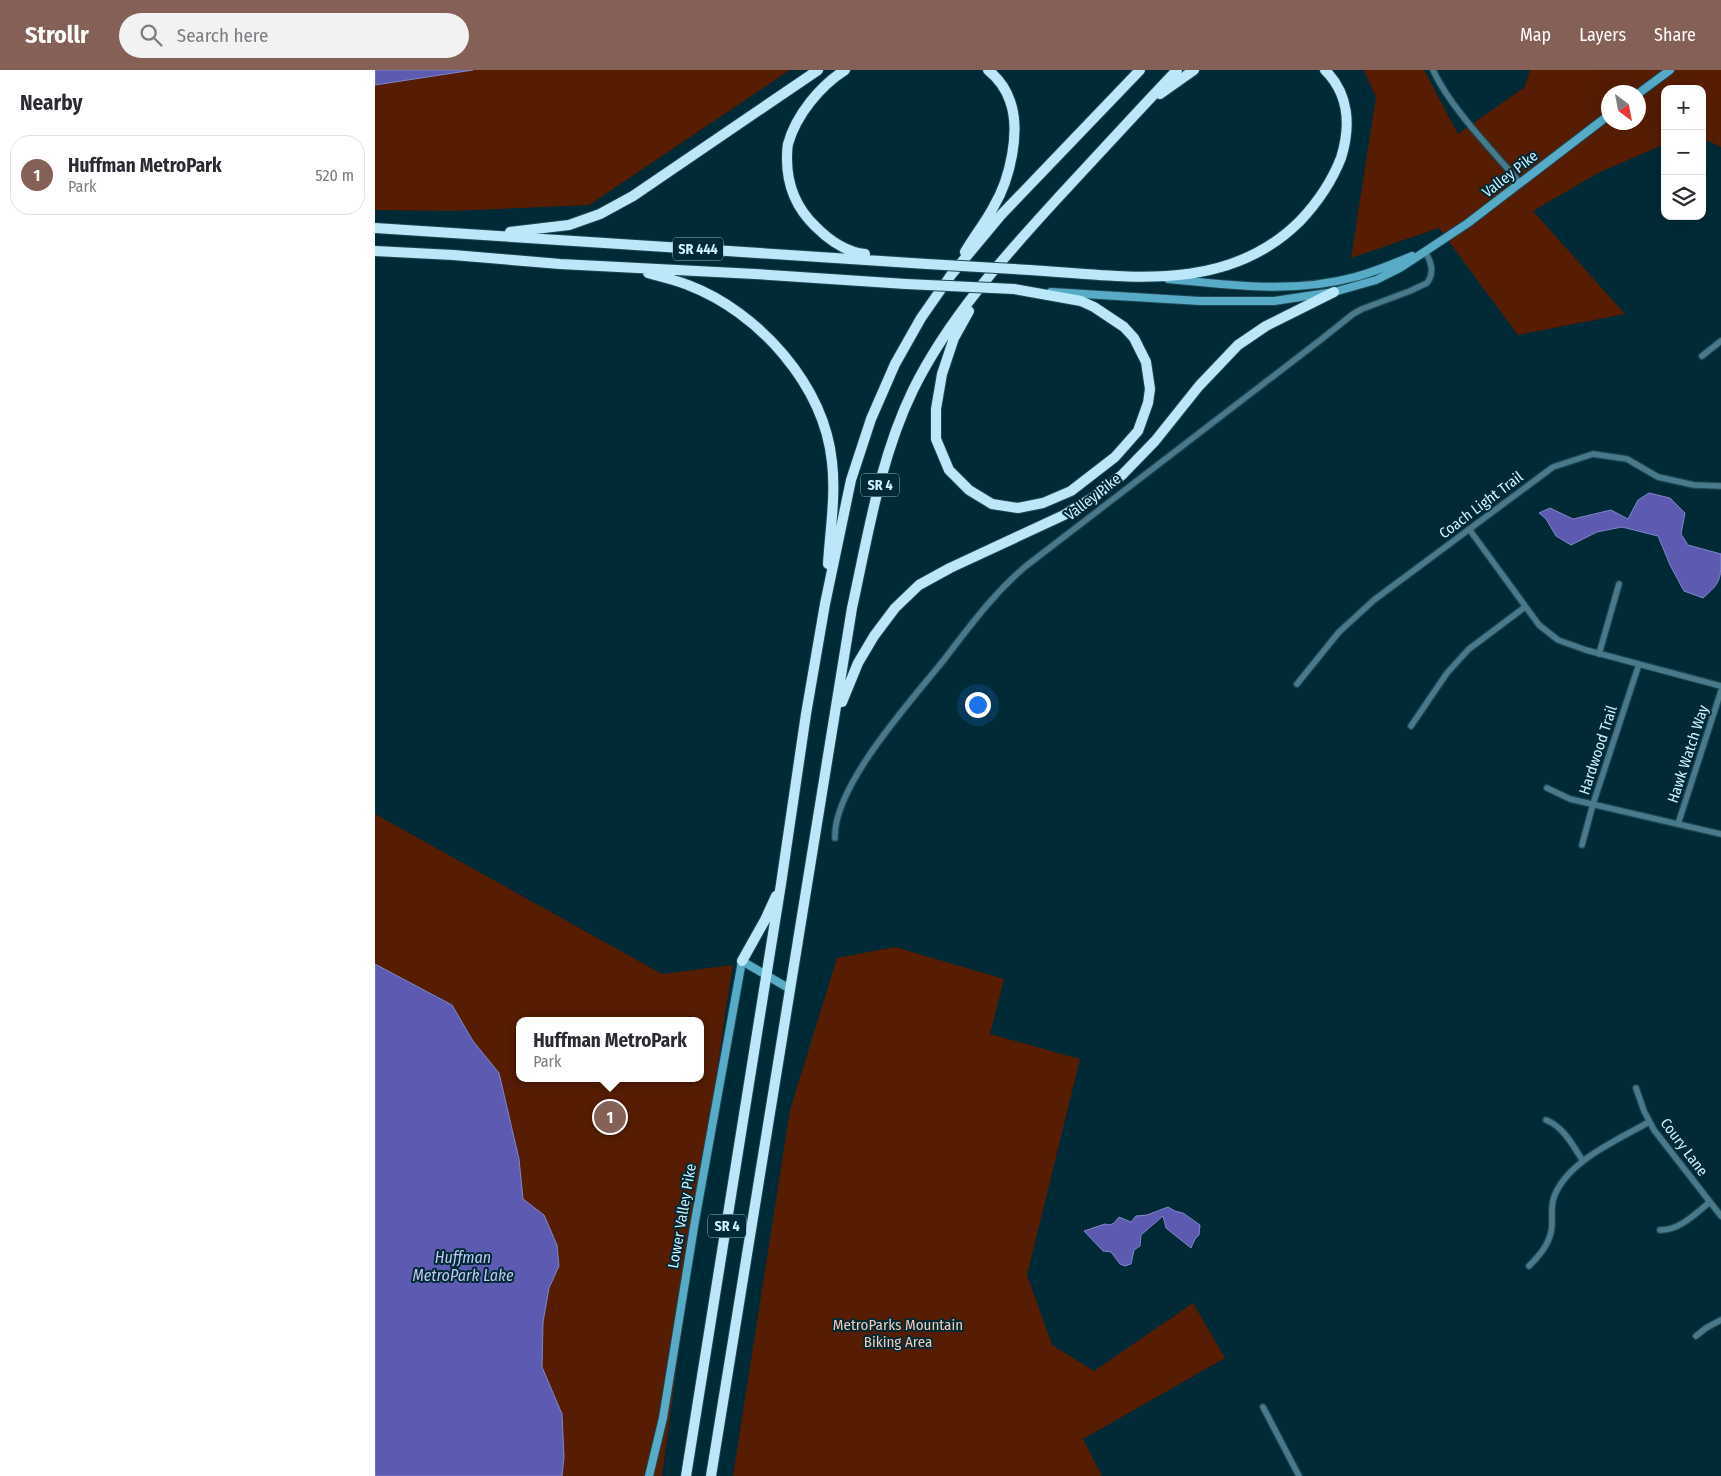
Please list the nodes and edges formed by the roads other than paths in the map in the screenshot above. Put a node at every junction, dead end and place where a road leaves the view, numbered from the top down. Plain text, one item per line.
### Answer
1 (818, 70) edge
2 (845, 70) edge
3 (988, 70) edge
4 (1139, 70) edge
5 (1177, 70) edge
6 (1194, 70) edge
7 (1325, 70) edge
8 (1433, 70) edge
9 (1671, 70) edge
10 (1646, 88) edge
11 (1137, 111) junction
12 (1601, 121) edge
13 (1521, 184) junction
14 (375, 228) edge
15 (469, 234) junction
16 (375, 251) edge
17 (1425, 251) junction
18 (927, 264) junction
19 (630, 268) junction
20 (991, 274) junction
21 (951, 275) junction
22 (1146, 277) junction
23 (1014, 290) junction
24 (1334, 292) junction
25 (1721, 341) edge
26 (1702, 356) dead end
27 (1721, 486) edge
28 (1469, 529) junction
29 (1619, 584) dead end
30 (825, 604) junction
31 (1525, 607) junction
32 (1599, 654) junction
33 (1639, 664) junction
34 (1297, 684) dead end
35 (1721, 686) edge
36 (1721, 691) edge
37 (834, 721) junction
38 (1411, 726) dead end
39 (1547, 788) dead end
40 (1593, 804) junction
41 (1678, 824) junction
42 (1721, 834) edge
43 (835, 838) dead end
44 (1582, 845) dead end
45 (781, 884) junction
46 (742, 960) junction
47 (767, 975) junction
48 (790, 989) junction
49 (1636, 1088) dead end
50 (1546, 1120) dead end
51 (1649, 1122) junction
52 (1583, 1161) junction
53 (1710, 1202) junction
54 (1721, 1216) edge
55 (1660, 1230) dead end
56 (1529, 1266) dead end
57 (1721, 1320) edge
58 (1696, 1336) dead end
59 (1263, 1406) dead end
60 (649, 1476) edge
61 (686, 1476) edge
62 (711, 1476) edge
63 (1299, 1476) edge

1 - 15 highway
2 - 18 highway
3 - 21 highway
4 - 21 highway, SR 4
5 - 11 highway, SR 4
6 - 11 highway
7 - 22 highway
8 - 13 street
9 - 10 street
11 - 20 highway, SR 4
12 - 13 street, Valley Pike
13 - 17 street, Valley Pike
14 - 15 highway, SR 444
15 - 18 highway, SR 444
16 - 19 highway, SR 444
17 - 22 street, Valley Pike
17 - 24 street, Valley Pike
17 - 43 street, Valley Pike
18 - 22 highway, SR 444, bridge
19 - 23 highway, SR 444, bridge
19 - 30 highway
20 - 23 highway
20 - 37 highway, SR 4
21 - 30 highway, SR 4
23 - 24 street, Valley Pike
24 - 37 highway
25 - 26 street
27 - 28 street, Coach Light Trail
28 - 31 street
28 - 34 street, Coach Light Trail
29 - 32 street
30 - 45 highway, SR 4
31 - 32 street
31 - 38 street
32 - 33 street
33 - 35 street
33 - 40 street, Hardwood Trail
36 - 41 street, Hawk Watch Way
37 - 48 highway, SR 4
39 - 40 street
40 - 41 street
40 - 44 street, Hardwood Trail
41 - 42 street
45 - 46 highway
45 - 47 highway, SR 4
46 - 47 street
46 - 60 street, Lower Valley Pike
47 - 48 street
47 - 61 highway, SR 4
48 - 62 highway, SR 4
49 - 51 street, Coury Lane
50 - 52 street
51 - 52 street
51 - 53 street, Coury Lane
52 - 56 street
53 - 54 street, Coury Lane
53 - 55 street
57 - 58 street
59 - 63 street

